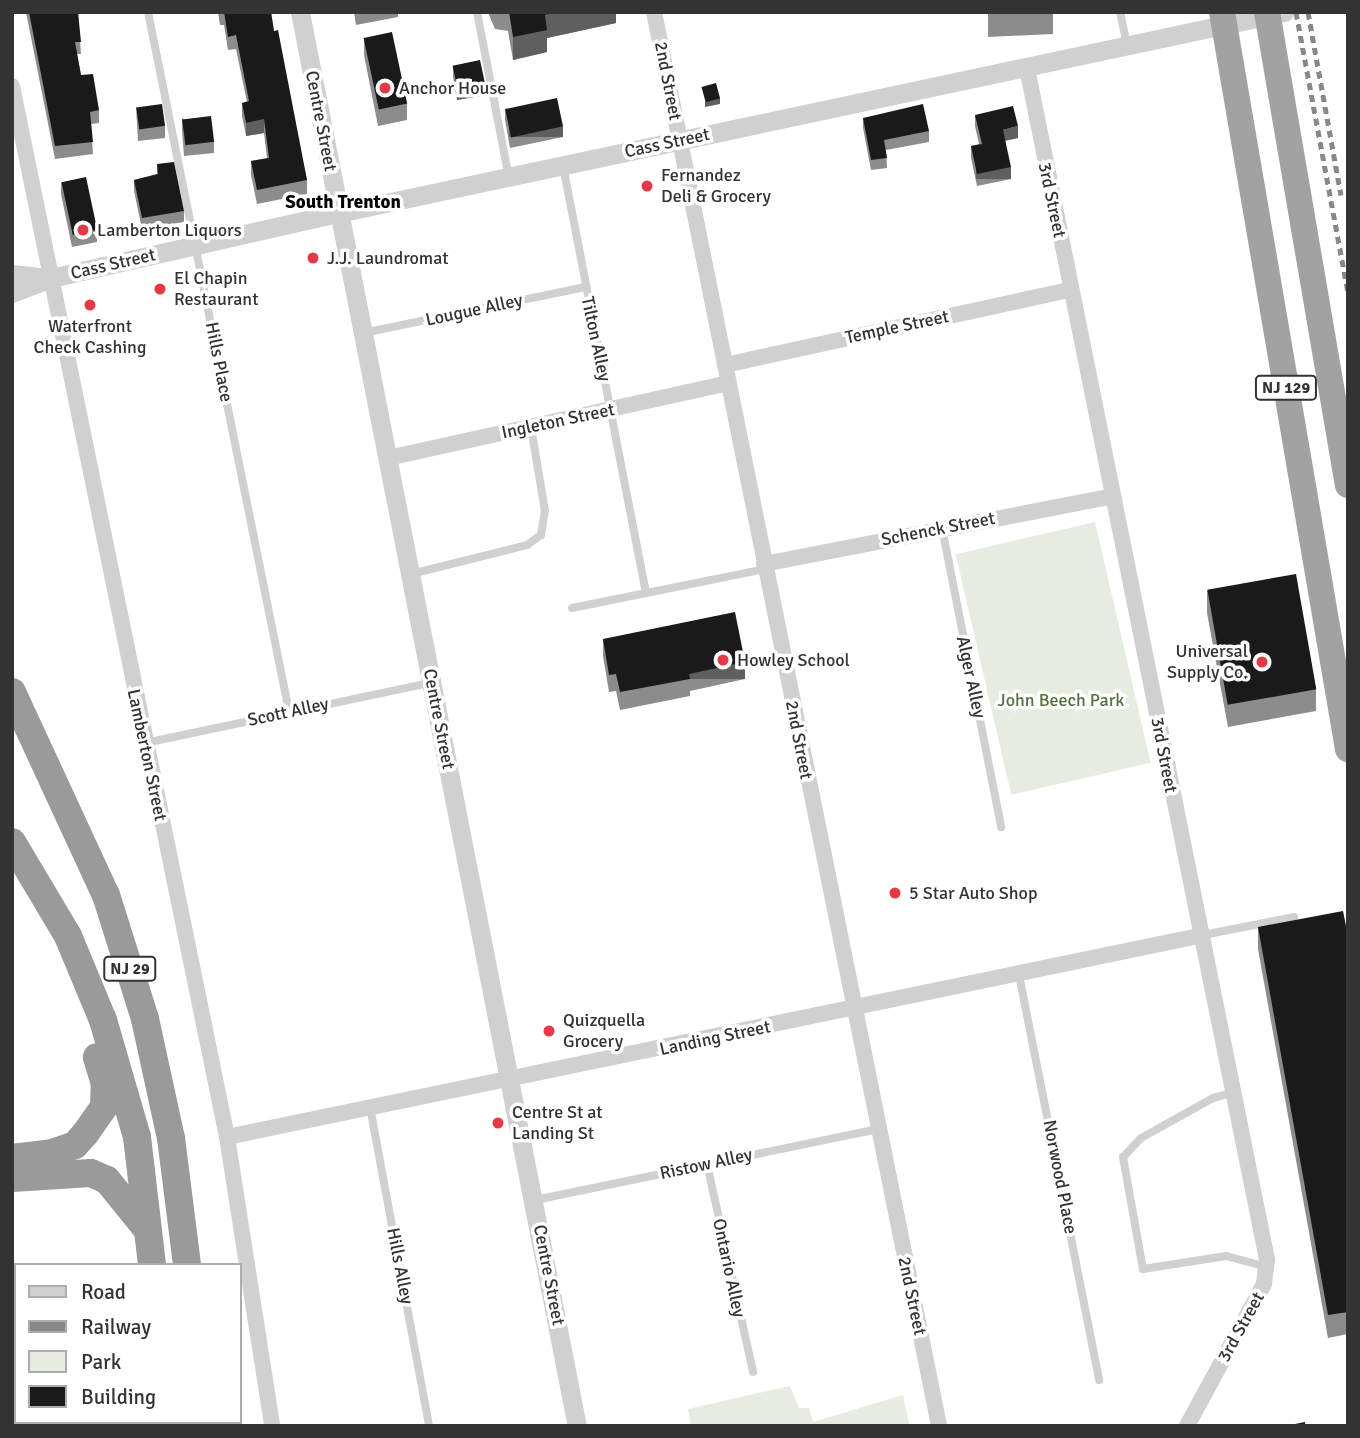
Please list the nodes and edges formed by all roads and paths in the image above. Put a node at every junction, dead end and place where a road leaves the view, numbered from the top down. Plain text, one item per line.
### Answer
1 (148, 12) edge
2 (300, 12) edge
3 (477, 12) edge
4 (654, 12) edge
5 (1119, 12) edge
6 (1273, 14) edge
7 (1224, 19) edge
8 (1128, 48) junction
9 (1027, 68) junction
10 (12, 86) edge
11 (681, 141) junction
12 (563, 166) junction
13 (509, 178) junction
14 (339, 213) junction
15 (197, 245) junction
16 (12, 274) edge
17 (51, 278) junction
18 (585, 287) junction
19 (1070, 290) junction
20 (12, 293) edge
21 (363, 333) junction
22 (725, 365) junction
23 (729, 383) junction
24 (611, 410) junction
25 (531, 427) junction
26 (388, 458) junction
27 (1348, 485) edge
28 (1113, 496) junction
29 (942, 528) junction
30 (765, 567) junction
31 (411, 574) junction
32 (646, 593) junction
33 (572, 608) dead end
34 (432, 682) junction
35 (12, 692) edge
36 (289, 711) junction
37 (145, 743) junction
38 (1348, 749) edge
39 (1001, 827) dead end
40 (12, 842) edge
41 (1294, 917) edge
42 (1203, 935) junction
43 (68, 936) junction
44 (1019, 975) junction
45 (854, 1009) junction
46 (510, 1079) junction
47 (1234, 1091) junction
48 (370, 1107) junction
49 (877, 1129) junction
50 (227, 1137) junction
51 (12, 1158) edge
52 (707, 1164) junction
53 (12, 1178) edge
54 (535, 1200) junction
55 (147, 1229) junction
56 (152, 1263) edge
57 (187, 1263) edge
58 (1267, 1267) junction
59 (753, 1372) dead end
60 (1099, 1380) dead end
61 (272, 1426) edge
62 (429, 1426) edge
63 (577, 1426) edge
64 (939, 1426) edge
65 (1187, 1426) edge

1 - 15 lane, Hills Place
2 - 14 street, Centre Street
3 - 13 lane
4 - 11 street, 2nd Street
5 - 8 lane
6 - 7 street, Cass Street
6 - 27 highway, NJ 129
7 - 8 street, Cass Street
7 - 38 highway, NJ 129
8 - 9 street, Cass Street
9 - 11 street, Cass Street
9 - 19 street, 3rd Street
10 - 17 street, Lamberton Street
11 - 12 street, Cass Street
11 - 22 street, 2nd Street
12 - 13 street, Cass Street
12 - 18 lane, Tilton Alley
13 - 14 street, Cass Street
14 - 15 street, Cass Street
14 - 21 street, Centre Street
15 - 17 street, Cass Street
15 - 36 lane, Hills Place
16 - 17 street, Cass Street
17 - 20 street, Cass Street
17 - 37 street, Lamberton Street
18 - 21 lane, Lougue Alley
18 - 24 lane, Tilton Alley
19 - 22 street, Temple Street
19 - 28 street, 3rd Street
21 - 26 street, Centre Street
22 - 23 street, 2nd Street
23 - 24 street, Ingleton Street
23 - 30 street, 2nd Street
24 - 25 street, Ingleton Street
24 - 32 lane, Tilton Alley
25 - 26 street, Ingleton Street
25 - 31 lane
26 - 31 street, Centre Street
28 - 29 street, Schenck Street
28 - 42 street, 3rd Street
29 - 30 street, Schenck Street
29 - 39 lane, Alger Alley
30 - 32 lane, Schenck Street
30 - 45 street, 2nd Street
31 - 34 street, Centre Street
32 - 33 lane, Schenck Street
34 - 36 lane, Scott Alley
34 - 46 street, Centre Street
35 - 57 highway, NJ 29
36 - 37 lane, Scott Alley
37 - 50 street, Lamberton Street
40 - 43 highway, NJ 29
41 - 42 lane
42 - 44 street, Landing Street
42 - 47 street, 3rd Street
43 - 51 highway
43 - 55 highway, NJ 29
44 - 45 street, Landing Street
44 - 60 lane, Norwood Place
45 - 46 street, Landing Street
45 - 49 street, 2nd Street
46 - 48 street, Landing Street
46 - 54 street, Centre Street
47 - 58 street, 3rd Street
47 - 58 lane
48 - 50 street, Landing Street
48 - 62 lane, Hills Alley
49 - 52 lane, Ristow Alley
49 - 64 street, 2nd Street
50 - 61 street, Lamberton Street
52 - 54 lane, Ristow Alley
52 - 59 lane, Ontario Alley
53 - 55 highway
54 - 63 street, Centre Street
55 - 56 highway, NJ 29
58 - 65 street, 3rd Street

